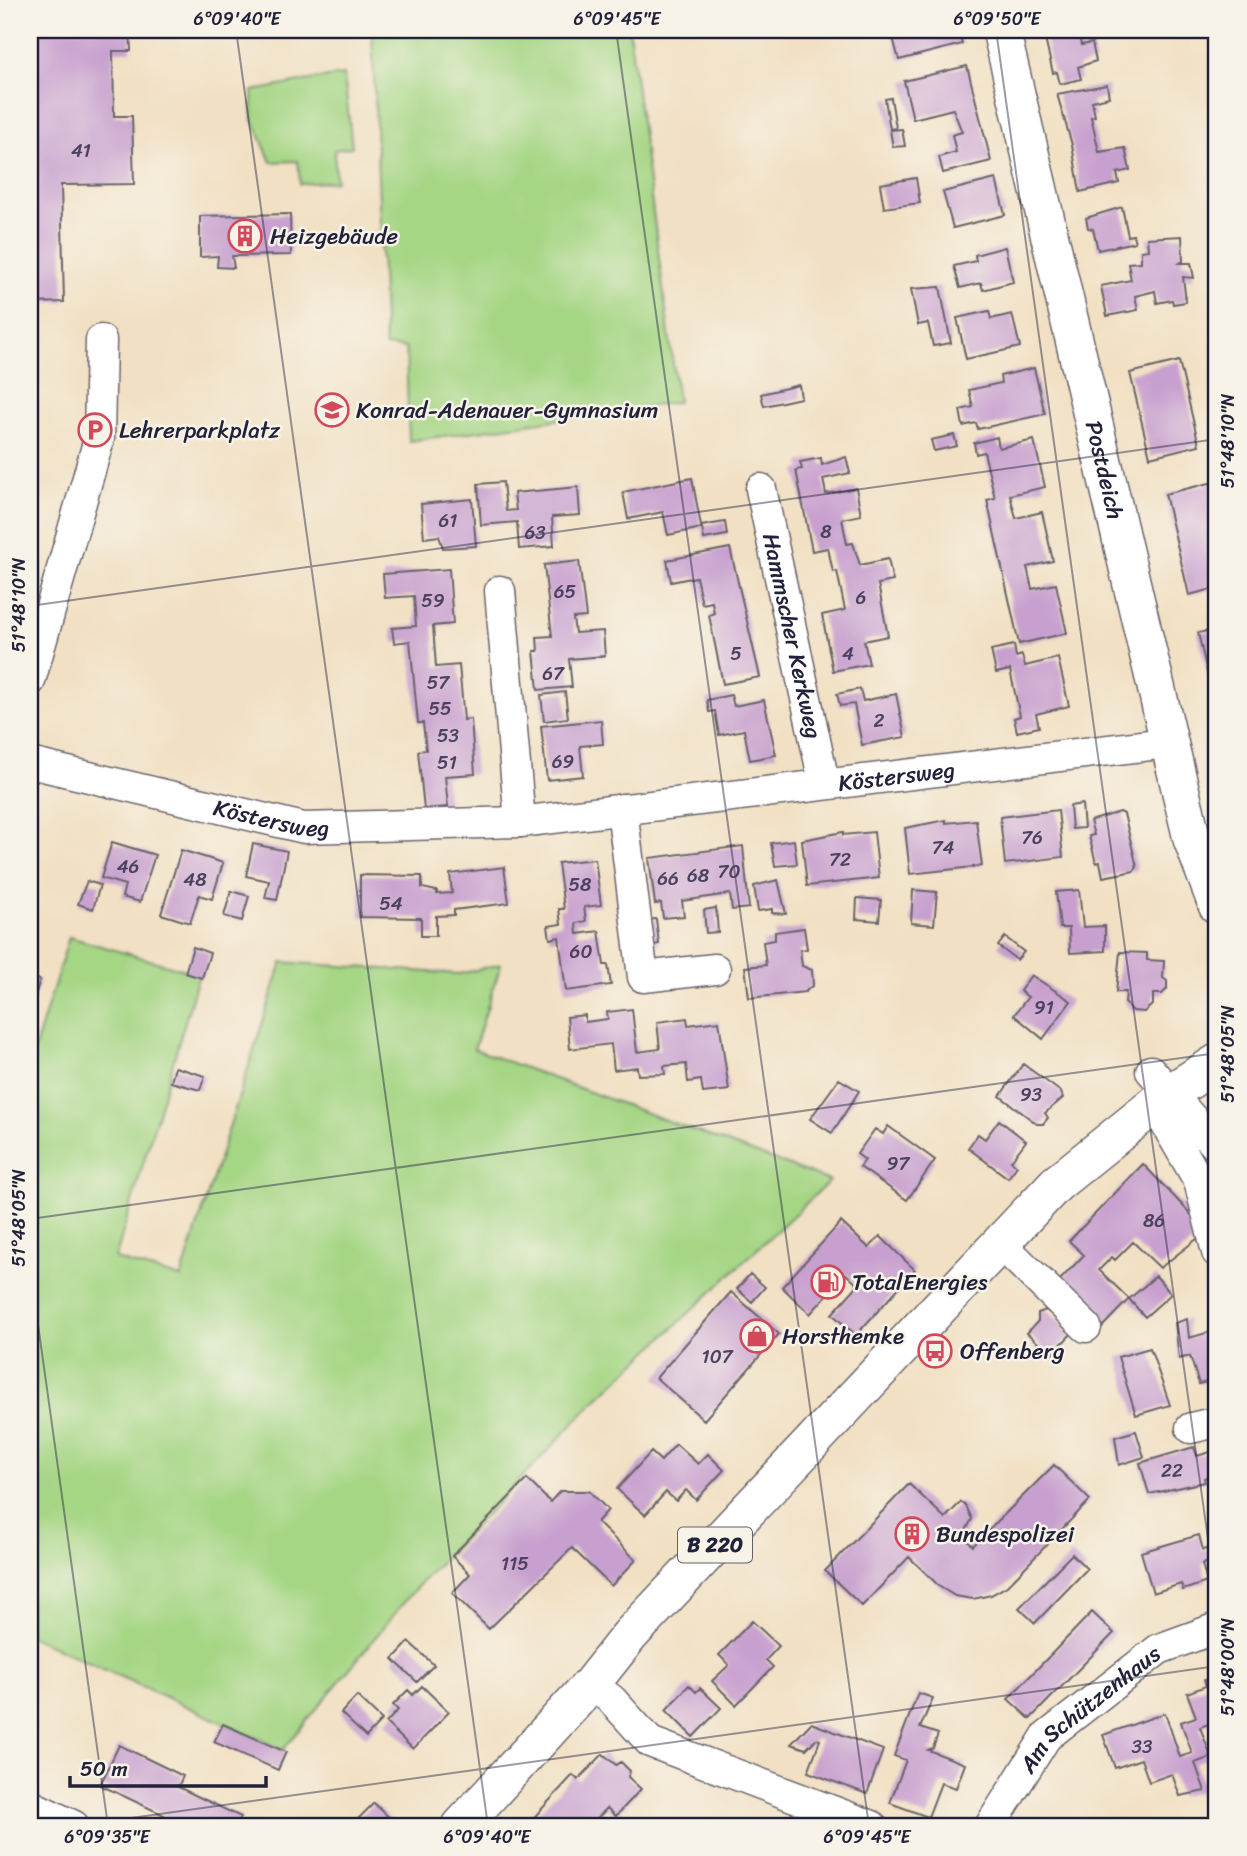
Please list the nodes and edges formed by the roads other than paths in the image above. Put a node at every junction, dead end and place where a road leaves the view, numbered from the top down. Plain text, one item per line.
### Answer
1 (1001, 30) edge
2 (101, 340) dead end
3 (761, 489) dead end
4 (500, 591) dead end
5 (30, 681) edge
6 (1169, 740) junction
7 (30, 763) edge
8 (824, 782) junction
9 (622, 809) junction
10 (520, 822) junction
11 (1217, 905) edge
12 (715, 970) dead end
13 (1217, 1063) edge
14 (1158, 1090) junction
15 (1217, 1147) edge
16 (1000, 1243) junction
17 (1217, 1252) edge
18 (1086, 1326) dead end
19 (1217, 1628) edge
20 (591, 1684) junction
21 (30, 1805) edge
22 (64, 1824) edge
23 (461, 1826) edge
24 (872, 1826) edge
25 (990, 1826) edge

1 - 6 main road, Postdeich
2 - 5 street
3 - 8 street, Hammscher Kerkweg
4 - 10 street
6 - 8 street, Köstersweg
6 - 11 main road, Postdeich
7 - 10 street, Köstersweg
8 - 9 street, Köstersweg
9 - 10 street, Köstersweg
9 - 12 street
13 - 14 main road, B 220
14 - 15 street
14 - 16 main road, B 220
14 - 17 street
16 - 18 street
16 - 20 main road, B 220
19 - 25 street, Am Schützenhaus
20 - 23 main road, B 220
20 - 24 street
21 - 22 street

